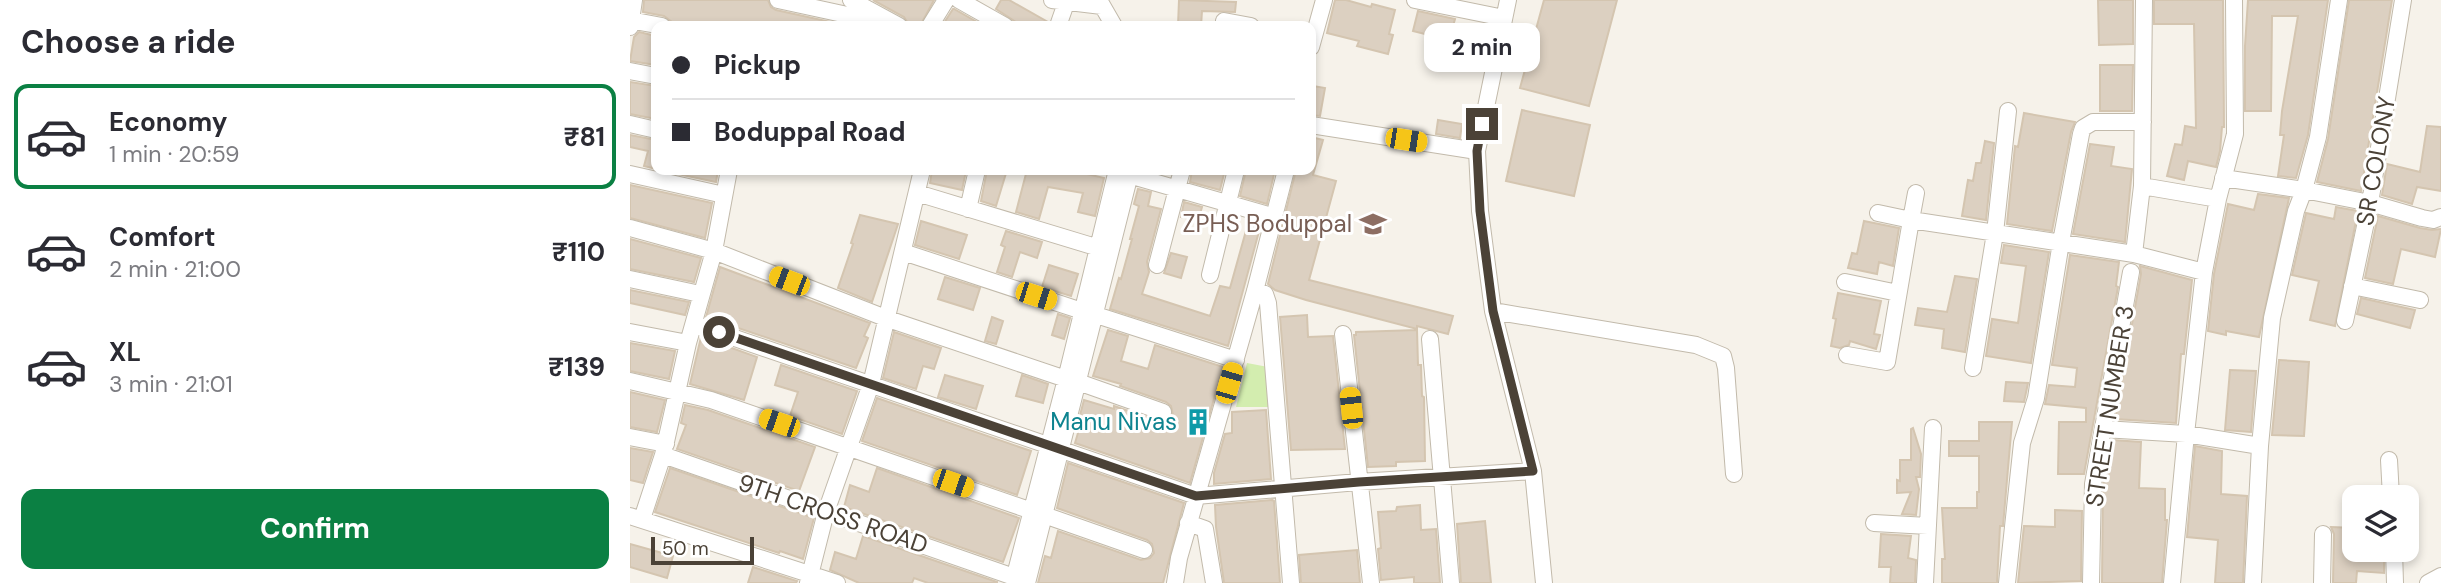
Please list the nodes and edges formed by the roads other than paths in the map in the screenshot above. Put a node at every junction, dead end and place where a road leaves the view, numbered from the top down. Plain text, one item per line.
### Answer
1 (634, 0) edge
2 (778, 0) edge
3 (851, 0) edge
4 (946, 0) edge
5 (989, 0) edge
6 (1324, 0) edge
7 (1415, 0) edge
8 (1508, 0) edge
9 (2144, 0) edge
10 (2234, 0) edge
11 (2339, 0) edge
12 (2403, 0) edge
13 (1059, 1) edge
14 (965, 3) edge
15 (1101, 3) edge
16 (1504, 18) junction
17 (880, 21) edge
18 (888, 21) edge
19 (933, 21) edge
20 (996, 21) edge
21 (1058, 21) edge
22 (1111, 21) edge
23 (631, 22) edge
24 (651, 25) edge
25 (1316, 25) edge
26 (630, 71) edge
27 (651, 75) edge
28 (2008, 111) dead end
29 (2143, 122) junction
30 (630, 124) edge
31 (1316, 126) edge
32 (651, 129) edge
33 (1477, 151) junction
34 (630, 174) edge
35 (728, 175) edge
36 (921, 175) edge
37 (976, 175) edge
38 (1119, 175) edge
39 (1119, 175) edge
40 (1133, 175) edge
41 (1181, 175) edge
42 (1235, 175) edge
43 (1285, 175) edge
44 (2223, 178) junction
45 (2142, 186) junction
46 (1177, 189) junction
47 (2304, 190) junction
48 (916, 193) junction
49 (1916, 193) dead end
50 (724, 195) junction
51 (2218, 199) junction
52 (1228, 203) junction
53 (2370, 203) junction
54 (968, 209) junction
55 (1878, 213) dead end
56 (1275, 217) junction
57 (2441, 217) edge
58 (1911, 220) junction
59 (630, 229) edge
60 (1994, 233) junction
61 (2061, 242) junction
62 (1099, 248) junction
63 (714, 251) junction
64 (903, 252) junction
65 (2134, 254) junction
66 (1157, 265) dead end
67 (2131, 272) dead end
68 (2204, 272) junction
69 (1210, 275) dead end
70 (630, 279) edge
71 (1845, 282) dead end
72 (2352, 286) junction
73 (1255, 291) junction
74 (1898, 293) junction
75 (700, 294) junction
76 (2420, 300) dead end
77 (1493, 311) junction
78 (1088, 313) junction
79 (888, 319) junction
80 (2345, 321) dead end
81 (694, 324) junction
82 (630, 332) edge
83 (1343, 334) dead end
84 (1430, 339) dead end
85 (688, 343) junction
86 (1847, 355) dead end
87 (1236, 360) junction
88 (1973, 368) dead end
89 (630, 381) edge
90 (1072, 381) junction
91 (871, 384) junction
92 (678, 390) junction
93 (1163, 412) dead end
94 (1933, 428) dead end
95 (2103, 429) junction
96 (2186, 434) junction
97 (630, 437) edge
98 (2260, 446) junction
99 (848, 447) junction
100 (1054, 447) junction
101 (664, 449) junction
102 (2389, 460) dead end
103 (1533, 471) junction
104 (1734, 474) dead end
105 (1443, 476) junction
106 (1359, 482) junction
107 (2390, 485) edge
108 (1284, 488) junction
109 (1196, 496) junction
110 (826, 512) junction
111 (1038, 513) junction
112 (636, 517) edge
113 (1188, 523) junction
114 (1874, 523) dead end
115 (1928, 526) junction
116 (2323, 534) dead end
117 (1144, 550) dead end
118 (2394, 562) edge
119 (2441, 576) edge
120 (809, 578) edge
121 (1023, 581) edge
122 (837, 583) edge
123 (1175, 583) edge
124 (1214, 583) edge
125 (1291, 583) edge
126 (1371, 583) edge
127 (1451, 583) edge
128 (1544, 583) edge
129 (1925, 583) edge
130 (2007, 583) edge
131 (2091, 583) edge
132 (2172, 583) edge
133 (2253, 583) edge
134 (2322, 583) edge
135 (2395, 583) edge
136 (2429, 583) edge

1 - 23 street
2 - 17 street
3 - 18 street
4 - 19 street
5 - 14 street
6 - 25 street
7 - 16 street
8 - 16 street
9 - 29 street
10 - 44 street
11 - 47 street
12 - 53 street, SR COLONY
13 - 15 street
13 - 21 street
14 - 20 street
15 - 22 street
16 - 33 street
23 - 24 street
26 - 27 street
28 - 60 street
29 - 45 street
29 - 61 street
30 - 32 street
31 - 33 street
33 - 77 street
34 - 50 street
35 - 50 street
36 - 48 street
37 - 54 street
38 - 62 street
39 - 78 street
40 - 46 street
41 - 46 street
42 - 52 street
43 - 56 street
44 - 47 street
44 - 51 street
45 - 51 street
45 - 65 street
46 - 52 street
46 - 66 street
47 - 53 street
47 - 98 street
48 - 54 street
48 - 64 street
49 - 58 street
50 - 63 street
51 - 68 street
52 - 56 street
52 - 69 street
53 - 57 street
53 - 72 street, SR COLONY
54 - 62 street
55 - 58 street
56 - 73 street
58 - 60 street
58 - 74 street
59 - 63 street
60 - 61 street
60 - 88 street
61 - 65 street
61 - 130 street
62 - 78 street
63 - 75 street
63 - 79 street
64 - 78 street
64 - 79 street
65 - 68 street
67 - 95 street, STREET NUMBER 3
68 - 96 street
70 - 75 street
71 - 74 street
72 - 76 street
72 - 80 street, SR COLONY
73 - 87 street
73 - 108 street
74 - 86 street
75 - 81 street
77 - 103 street
77 - 104 street
78 - 87 street
78 - 90 street
79 - 90 street
79 - 91 street
81 - 85 street
81 - 91 street
82 - 85 street
83 - 106 street
84 - 105 street
85 - 92 street
87 - 109 street
89 - 92 street
90 - 93 street
90 - 100 street
91 - 99 street
91 - 100 street
92 - 99 street
92 - 101 street
94 - 115 street
95 - 96 street
95 - 131 street, STREET NUMBER 3
96 - 98 street
96 - 132 street
97 - 101 street, 9TH CROSS ROAD
98 - 133 street
99 - 110 street
99 - 111 street
100 - 109 street
100 - 111 street
101 - 110 street, 9TH CROSS ROAD
101 - 112 street
102 - 107 street
103 - 105 street
103 - 128 street
105 - 106 street
105 - 127 street
106 - 108 street
106 - 126 street
108 - 109 street
108 - 125 street
109 - 113 street
110 - 120 street
110 - 121 street, 9TH CROSS ROAD
111 - 117 street
111 - 121 street
112 - 120 street
113 - 123 street
113 - 124 street
114 - 115 street
115 - 129 street
116 - 134 street
118 - 135 street
119 - 136 street
120 - 122 street

